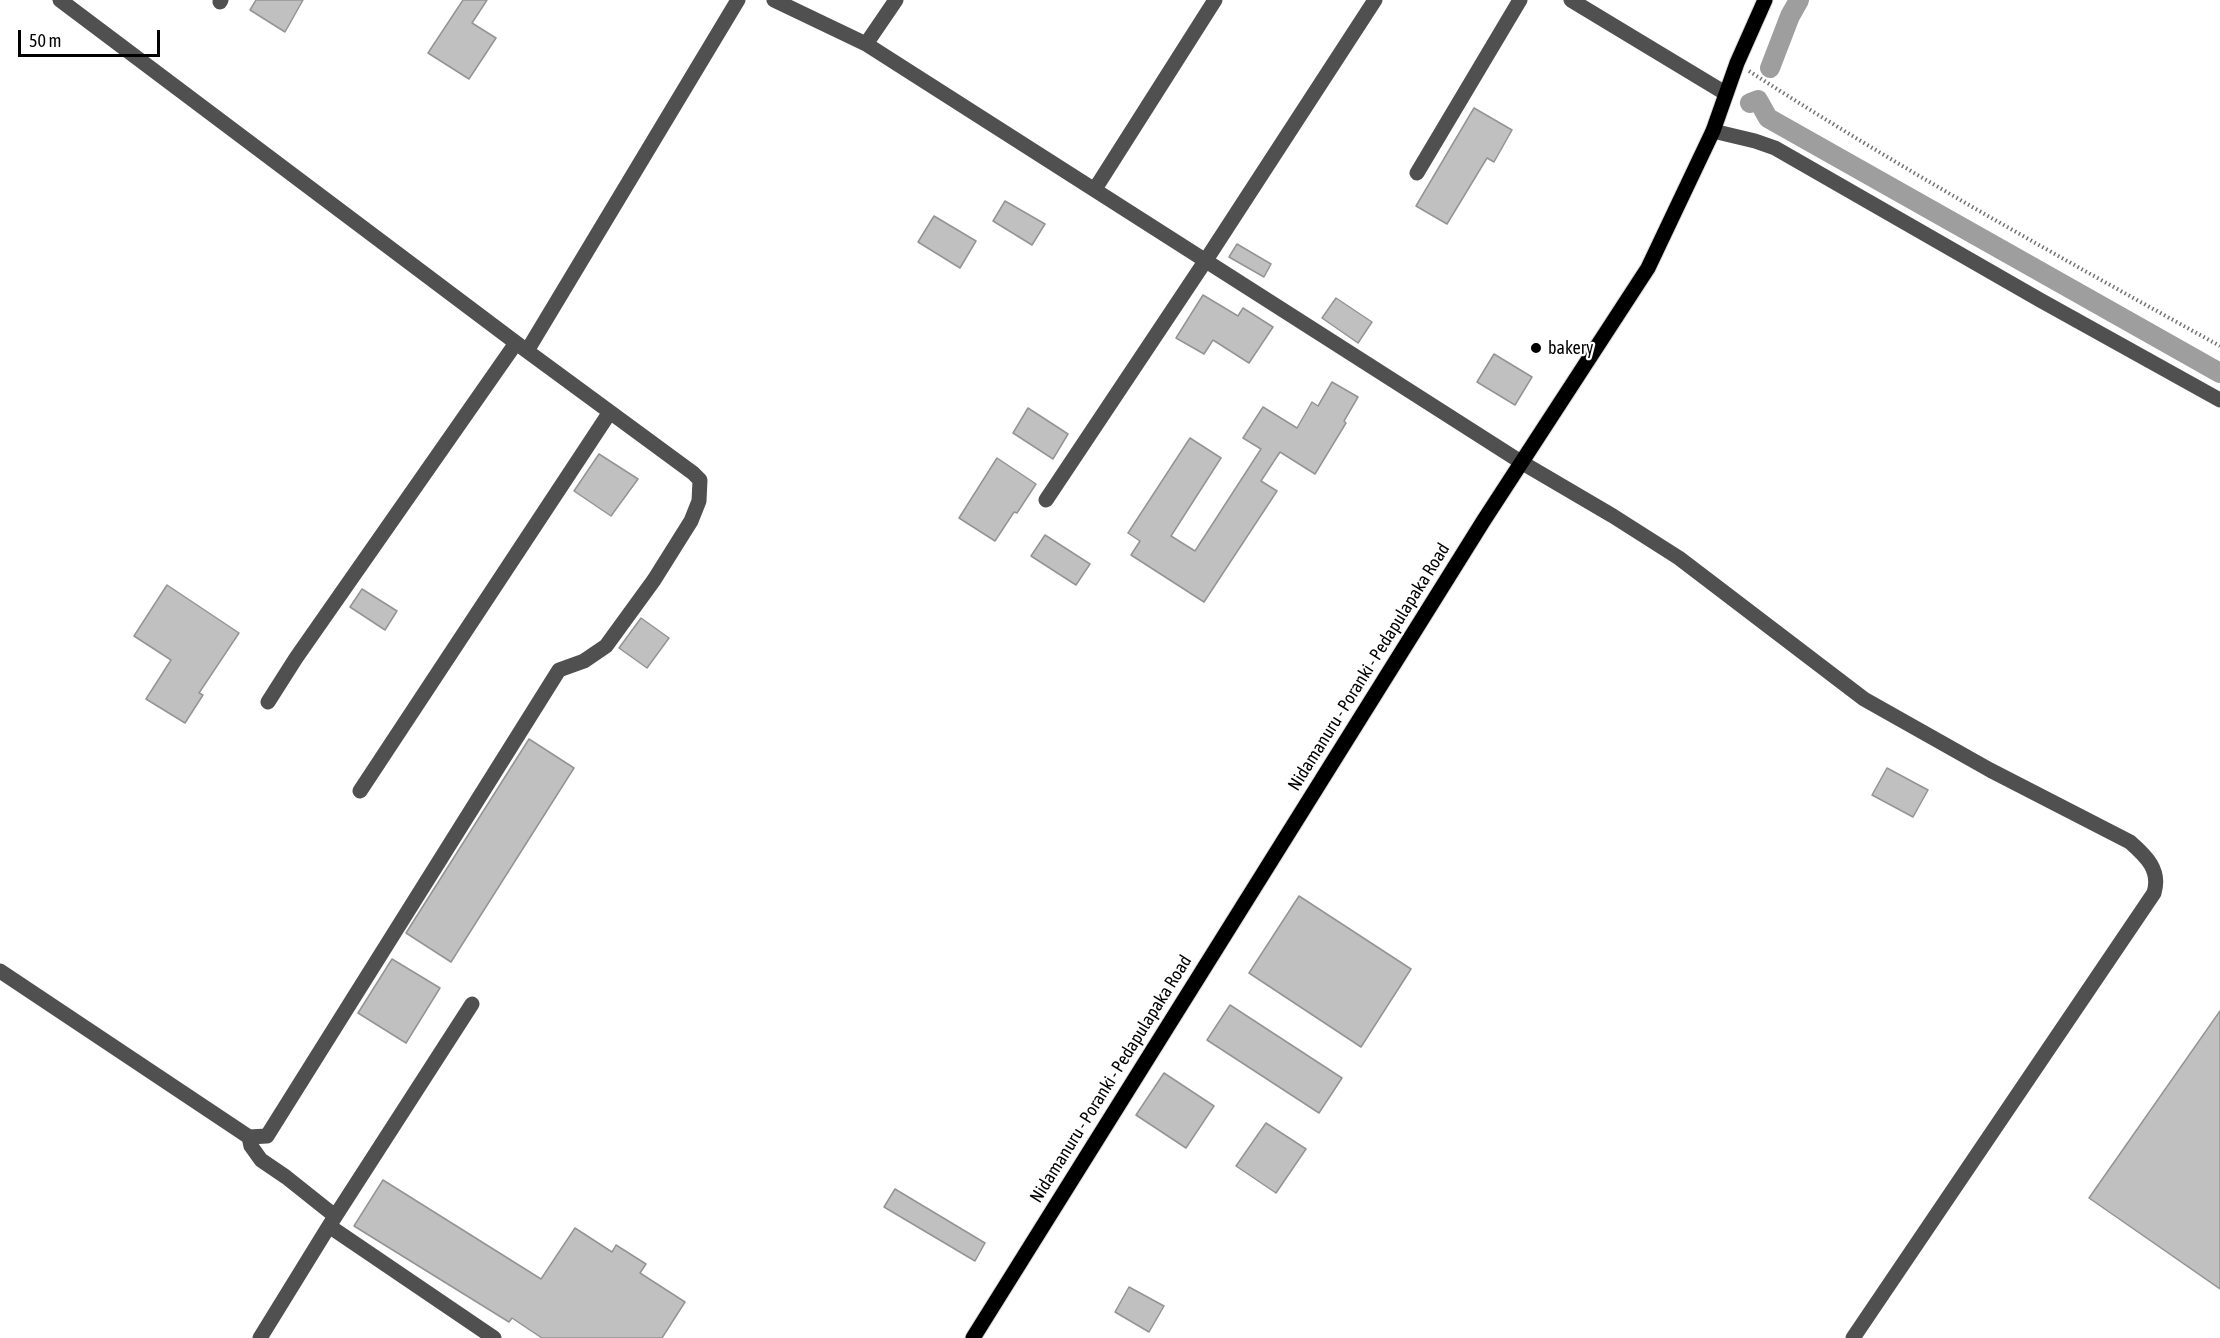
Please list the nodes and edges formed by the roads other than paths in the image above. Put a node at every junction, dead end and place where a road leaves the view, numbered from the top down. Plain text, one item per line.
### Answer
1 (60, 0) edge
2 (738, 0) edge
3 (774, 0) edge
4 (896, 0) edge
5 (1215, 0) edge
6 (1375, 0) edge
7 (1520, 0) edge
8 (1571, 0) edge
9 (1765, 0) edge
10 (866, 44) junction
11 (1725, 93) junction
12 (1713, 130) junction
13 (1417, 173) dead end
14 (1095, 189) junction
15 (1206, 260) junction
16 (521, 347) junction
17 (2220, 400) edge
18 (610, 412) junction
19 (1521, 462) junction
20 (1046, 500) dead end
21 (268, 702) dead end
22 (360, 791) dead end
23 (0, 971) edge
24 (472, 1004) dead end
25 (249, 1137) junction
26 (332, 1221) junction
27 (260, 1338) edge
28 (494, 1338) edge
29 (973, 1338) edge
30 (1853, 1338) edge

1 - 16 street
2 - 16 street
3 - 10 street
4 - 10 street
5 - 14 street
6 - 15 street
7 - 13 street
8 - 11 street
9 - 11 main road, Nidamanuru - Poranki - Pedapulapaka Road
10 - 14 street
11 - 12 main road, Nidamanuru - Poranki - Pedapulapaka Road
12 - 17 street
12 - 19 main road, Nidamanuru - Poranki - Pedapulapaka Road
14 - 15 street
15 - 19 street
15 - 20 street
16 - 18 street
16 - 21 street
18 - 22 street
18 - 25 street
19 - 29 main road, Nidamanuru - Poranki - Pedapulapaka Road
19 - 30 street
23 - 25 street
24 - 26 street
25 - 26 street
26 - 27 street
26 - 28 street

